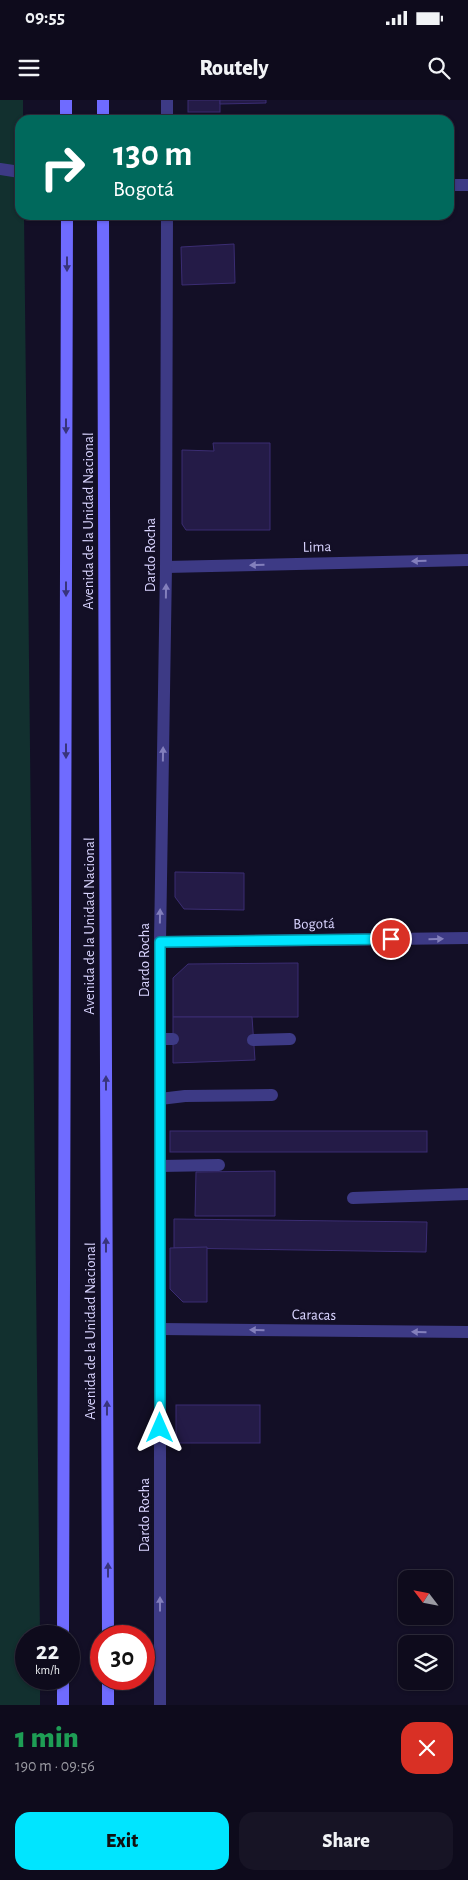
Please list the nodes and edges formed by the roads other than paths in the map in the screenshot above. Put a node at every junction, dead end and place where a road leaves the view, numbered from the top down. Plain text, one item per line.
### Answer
1 (66, 100) edge
2 (103, 100) edge
3 (167, 100) edge
4 (66, 115) edge
5 (103, 115) edge
6 (167, 115) edge
7 (0, 169) edge
8 (15, 171) edge
9 (454, 185) edge
10 (468, 185) edge
11 (67, 220) edge
12 (103, 220) edge
13 (167, 220) edge
14 (468, 560) edge
15 (166, 567) junction
16 (468, 938) edge
17 (160, 942) junction
18 (290, 1039) dead end
19 (253, 1040) dead end
20 (272, 1096) dead end
21 (160, 1099) junction
22 (219, 1165) dead end
23 (160, 1166) junction
24 (468, 1194) edge
25 (353, 1198) dead end
26 (161, 1329) junction
27 (468, 1332) edge
28 (63, 1625) edge
29 (108, 1625) edge
30 (63, 1690) edge
31 (108, 1690) edge
32 (63, 1705) edge
33 (108, 1705) edge
34 (160, 1705) edge

1 - 4 main road
2 - 5 main road
3 - 6 street
7 - 8 street
9 - 10 street
11 -> 28 main road, Avenida de la Unidad Nacional
29 -> 12 main road, Avenida de la Unidad Nacional
13 - 15 street, Dardo Rocha
14 -> 15 street, Lima
17 -> 15 street, Dardo Rocha
17 -> 16 street, Bogotá
17 - 21 street, Dardo Rocha
18 - 19 street
20 - 21 street
21 - 23 street, Dardo Rocha
22 - 23 street
23 - 26 street, Dardo Rocha
24 - 25 street
27 -> 26 street, Caracas
34 -> 26 street, Dardo Rocha
30 - 32 main road
31 - 33 main road

